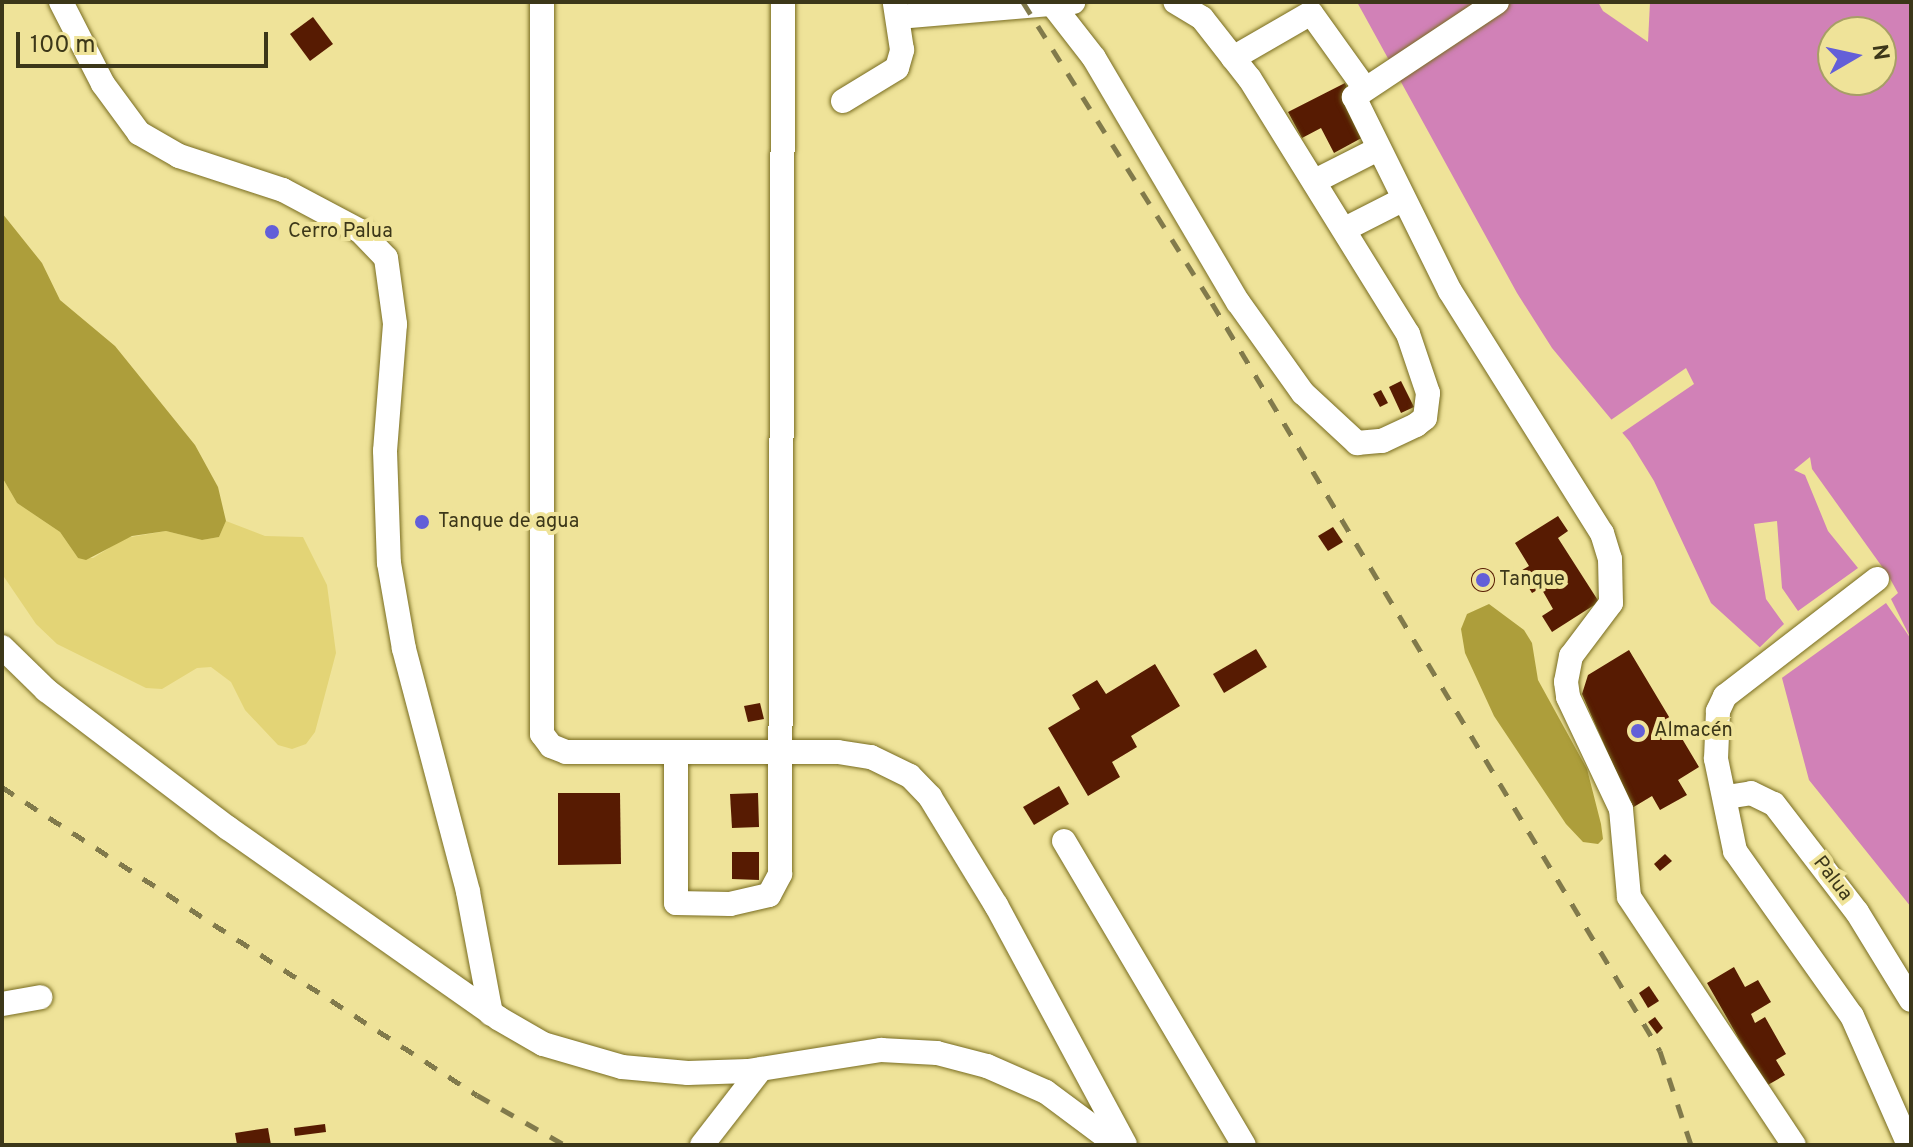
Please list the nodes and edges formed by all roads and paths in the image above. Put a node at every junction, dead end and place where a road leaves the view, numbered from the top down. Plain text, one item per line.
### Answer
1 (61, 2) edge
2 (542, 2) edge
3 (783, 2) edge
4 (1175, 2) edge
5 (1497, 2) edge
6 (1062, 3) edge
7 (897, 10) edge
8 (1233, 58) junction
9 (1364, 87) junction
10 (843, 101) dead end
11 (1378, 149) junction
12 (1315, 181) junction
13 (1402, 200) junction
14 (1345, 229) junction
15 (1877, 579) dead end
16 (2, 647) edge
17 (780, 751) junction
18 (676, 752) junction
19 (1727, 797) junction
20 (1064, 841) dead end
21 (40, 997) dead end
22 (1911, 1000) edge
23 (2, 1004) edge
24 (491, 1014) junction
25 (761, 1069) junction
26 (702, 1145) edge
27 (1117, 1145) edge
28 (1125, 1145) edge
29 (1244, 1145) edge
30 (1794, 1145) edge
31 (1909, 1145) edge

1 - 24 street
2 - 18 street
3 - 17 street
4 - 8 street
5 - 9 street
6 - 7 street
6 - 14 street
7 - 10 street
8 - 9 street
8 - 12 street
9 - 11 street
11 - 12 street
11 - 13 street
12 - 14 street
13 - 14 street
13 - 30 street
15 - 19 street
16 - 24 street
17 - 18 street
17 - 18 street
17 - 28 street
19 - 22 street, Palua
19 - 31 street
20 - 29 street
21 - 23 street
24 - 25 street
25 - 26 street
25 - 27 street

